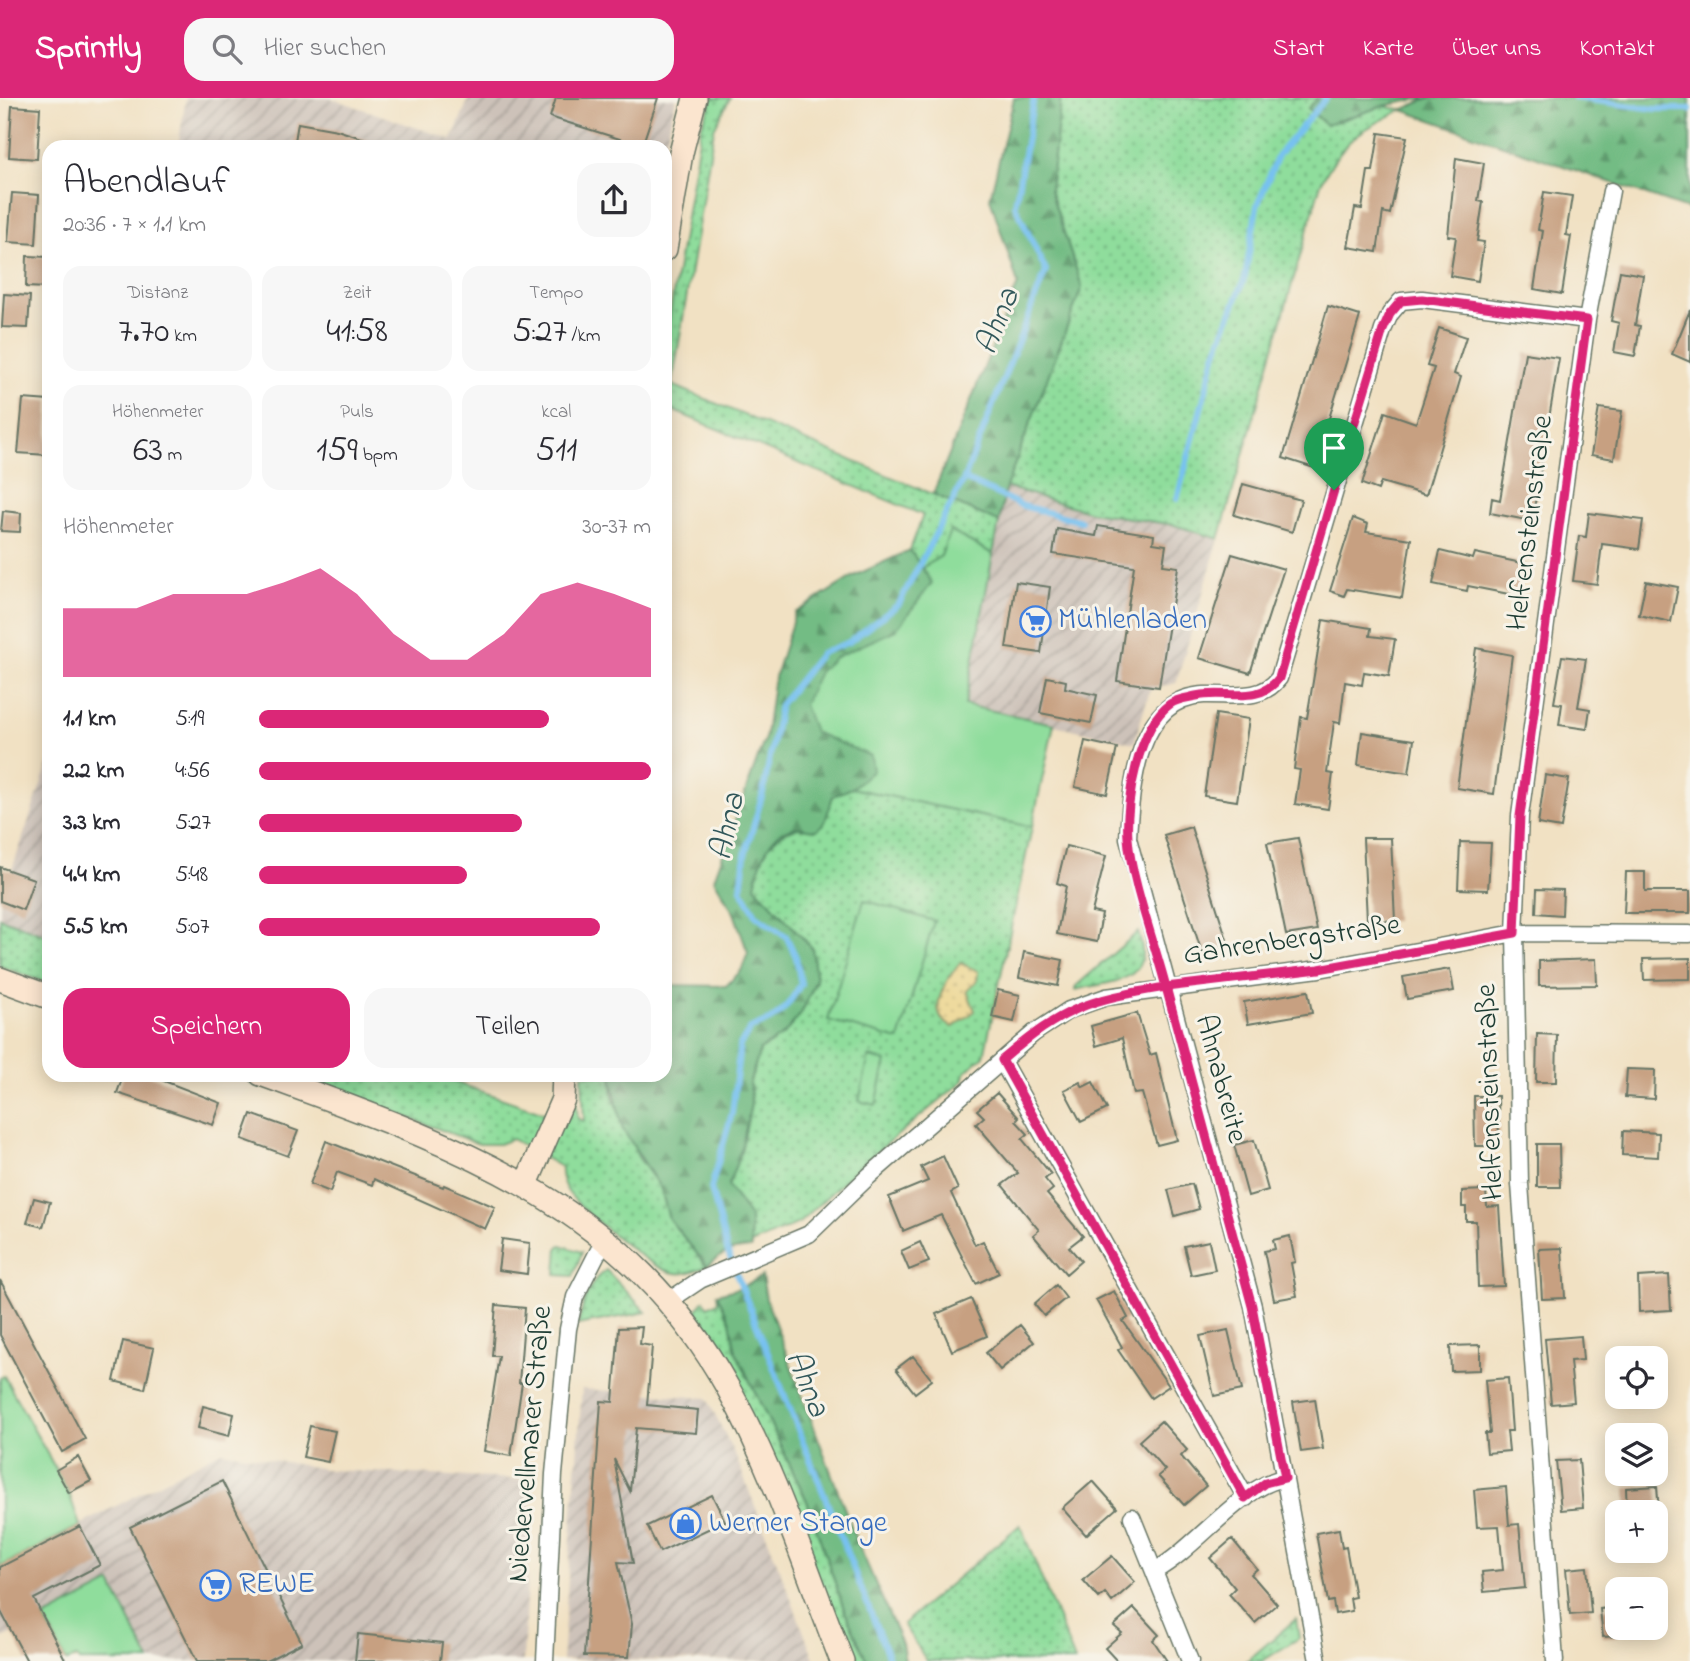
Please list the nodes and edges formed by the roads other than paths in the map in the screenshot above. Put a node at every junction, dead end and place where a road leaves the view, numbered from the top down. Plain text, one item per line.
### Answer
1 (695, 98) edge
2 (1611, 191) dead end
3 (672, 207) edge
4 (1587, 320) junction
5 (1515, 933) junction
6 (1690, 934) edge
7 (0, 979) edge
8 (1166, 987) junction
9 (42, 994) edge
10 (1002, 1060) junction
11 (283, 1082) edge
12 (564, 1082) edge
13 (526, 1184) junction
14 (604, 1240) junction
15 (667, 1302) junction
16 (1285, 1478) junction
17 (1245, 1498) junction
18 (1132, 1517) dead end
19 (1156, 1570) junction
20 (545, 1661) edge
21 (842, 1661) edge
22 (1190, 1661) edge
23 (1318, 1661) edge
24 (1555, 1661) edge

1 - 3 main road
2 - 4 street, Helfensteinstraße
4 - 5 street, Helfensteinstraße
4 - 8 street, Ahnabreite
5 - 6 street, Gahrenbergstraße
5 - 8 street, Gahrenbergstraße
5 - 24 street, Helfensteinstraße
7 - 9 main road
8 - 10 street, Gahrenbergstraße
8 - 16 street, Ahnabreite
10 - 15 street, Gahrenbergstraße
10 - 17 street
11 - 13 main road
12 - 13 main road
13 - 14 main road
14 - 15 main road
14 - 20 street, Niedervellmarer Straße
15 - 21 main road
16 - 17 street
16 - 23 street, Ahnabreite
17 - 19 street
18 - 19 street
19 - 22 street

